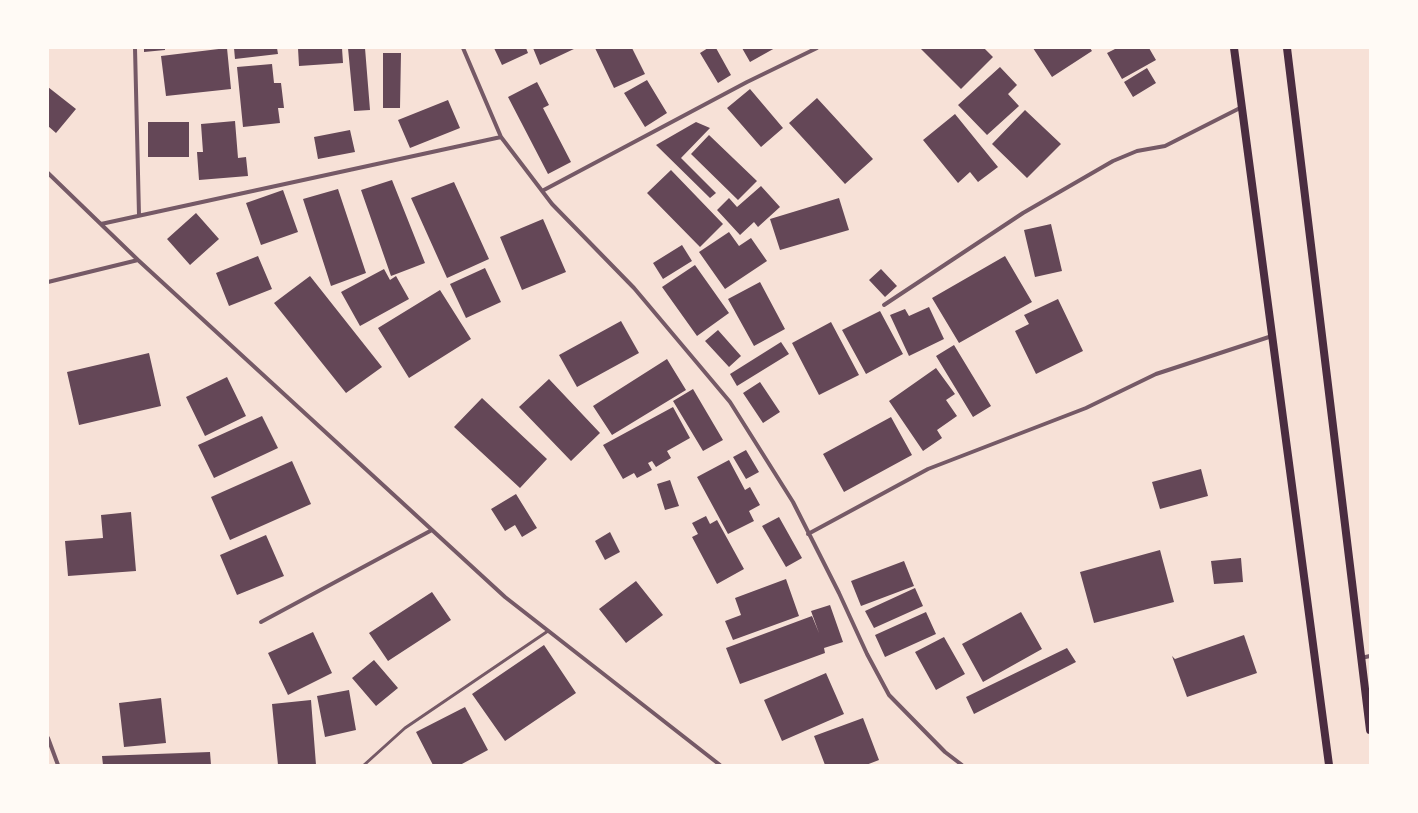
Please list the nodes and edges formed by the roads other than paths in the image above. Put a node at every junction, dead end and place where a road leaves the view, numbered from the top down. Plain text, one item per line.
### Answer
1 (135, 48) edge
2 (463, 48) edge
3 (817, 48) edge
4 (1234, 48) edge
5 (1287, 48) edge
6 (1242, 107) junction
7 (501, 137) junction
8 (48, 173) edge
9 (542, 191) junction
10 (139, 215) junction
11 (101, 224) junction
12 (138, 260) junction
13 (48, 282) edge
14 (884, 305) dead end
15 (1272, 336) junction
16 (432, 530) junction
17 (808, 534) junction
18 (261, 622) dead end
19 (548, 631) junction
20 (1370, 656) edge
21 (1360, 658) junction
22 (1370, 730) edge
23 (48, 738) edge
24 (58, 765) edge
25 (364, 765) edge
26 (720, 765) edge
27 (962, 765) edge
28 (1329, 765) edge

1 - 10 street
2 - 7 street
3 - 9 street
4 - 6 main road
5 - 21 main road
6 - 14 street
6 - 15 main road
7 - 9 street
7 - 10 street
8 - 11 street
9 - 17 street
10 - 11 street
11 - 12 street
12 - 13 street
12 - 16 street
15 - 17 street
15 - 28 main road
16 - 18 street
16 - 19 street
17 - 27 street
19 - 25 lane
19 - 26 street
20 - 21 street
21 - 22 main road
23 - 24 street

